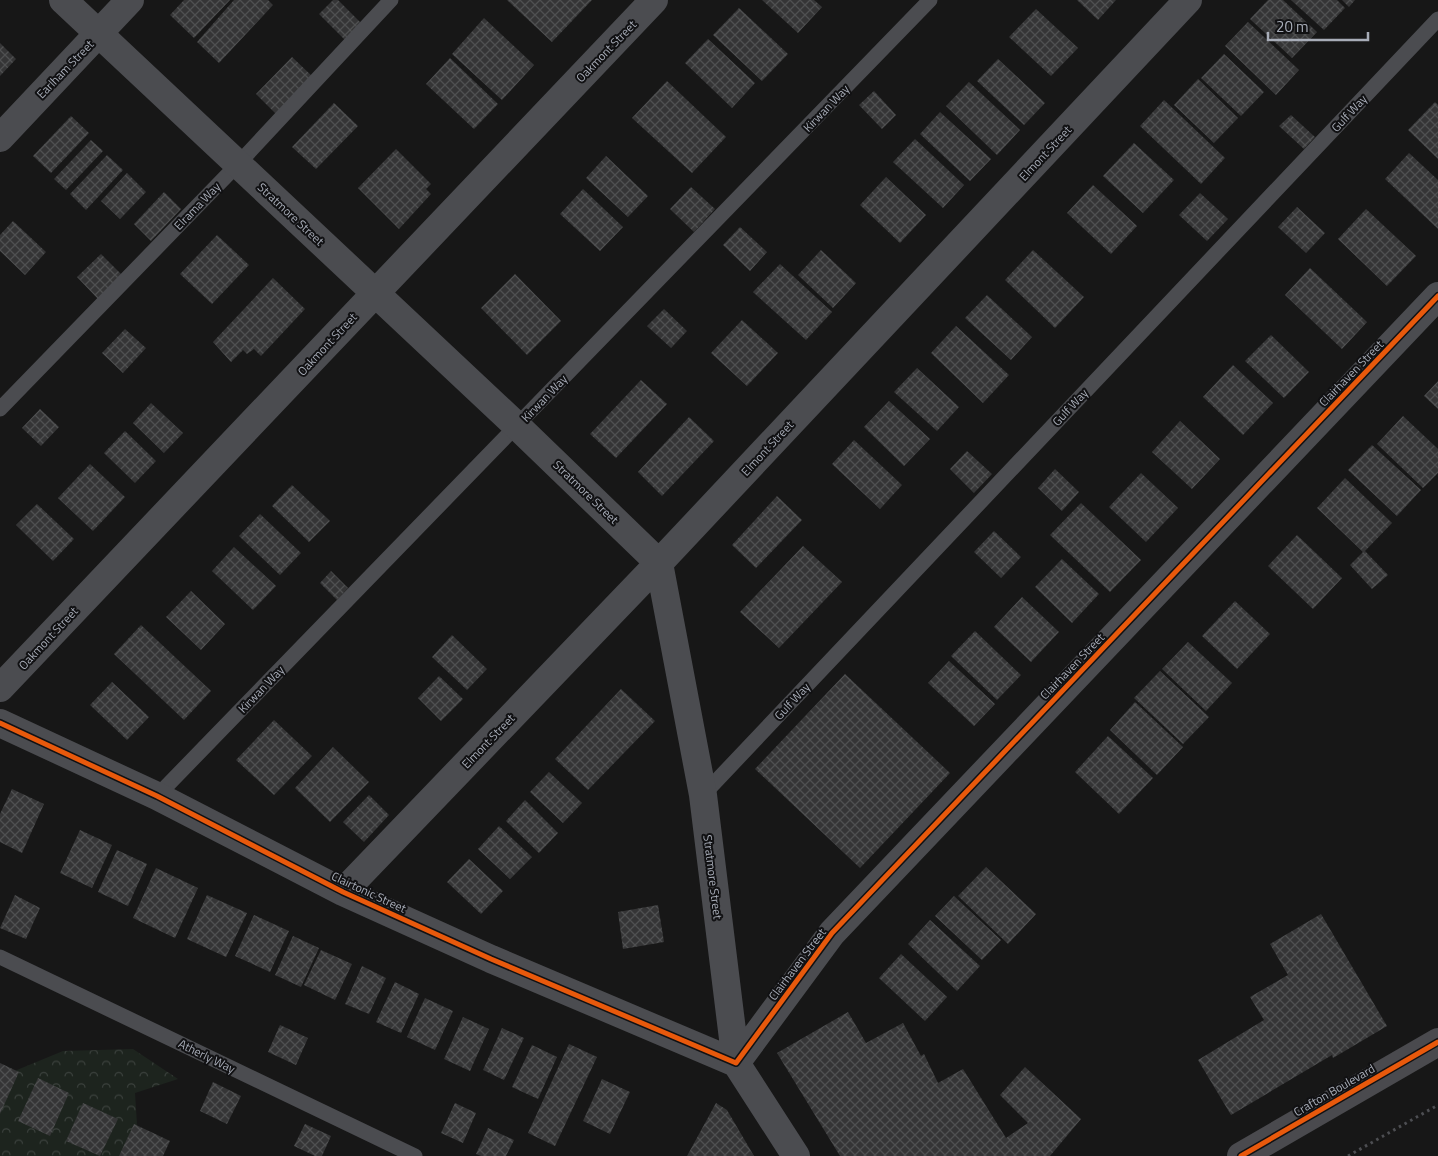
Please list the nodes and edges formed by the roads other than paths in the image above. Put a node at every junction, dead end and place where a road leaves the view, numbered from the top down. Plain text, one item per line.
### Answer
1 (63, 0) edge
2 (130, 0) edge
3 (391, 0) edge
4 (654, 0) edge
5 (930, 0) edge
6 (1188, 0) edge
7 (1438, 19) edge
8 (98, 34) junction
9 (0, 138) edge
10 (238, 164) junction
11 (375, 293) junction
12 (1438, 296) edge
13 (0, 409) edge
14 (517, 426) junction
15 (659, 563) junction
16 (0, 688) edge
17 (0, 723) edge
18 (703, 795) junction
19 (157, 796) junction
20 (343, 892) junction
21 (0, 957) edge
22 (1438, 1042) edge
23 (736, 1063) junction
24 (415, 1156) edge
25 (796, 1156) edge
26 (1240, 1156) edge

1 - 8 street, Stratmore Street
2 - 8 street, Earlham Street
3 - 10 lane, Elrama Way
4 - 11 street, Oakmont Street
5 - 14 lane, Kirwan Way
6 - 15 street, Elmont Street
7 - 18 lane, Gulf Way
8 - 9 street, Earlham Street
8 - 10 street, Stratmore Street
10 - 11 street, Stratmore Street
10 - 13 lane, Elrama Way
11 - 14 street, Stratmore Street
11 - 16 street, Oakmont Street
12 - 23 street, Clairhaven Street
14 - 15 street, Stratmore Street
14 - 19 lane, Kirwan Way
15 - 18 street, Stratmore Street
15 - 20 street, Elmont Street
17 - 19 street, Clairtonic Street
18 - 23 street, Stratmore Street
19 - 20 street, Clairtonic Street
20 - 23 street, Clairtonic Street
21 - 24 lane, Atherly Way
22 - 26 main road, Crafton Boulevard
23 - 25 street, Stratmore Street

